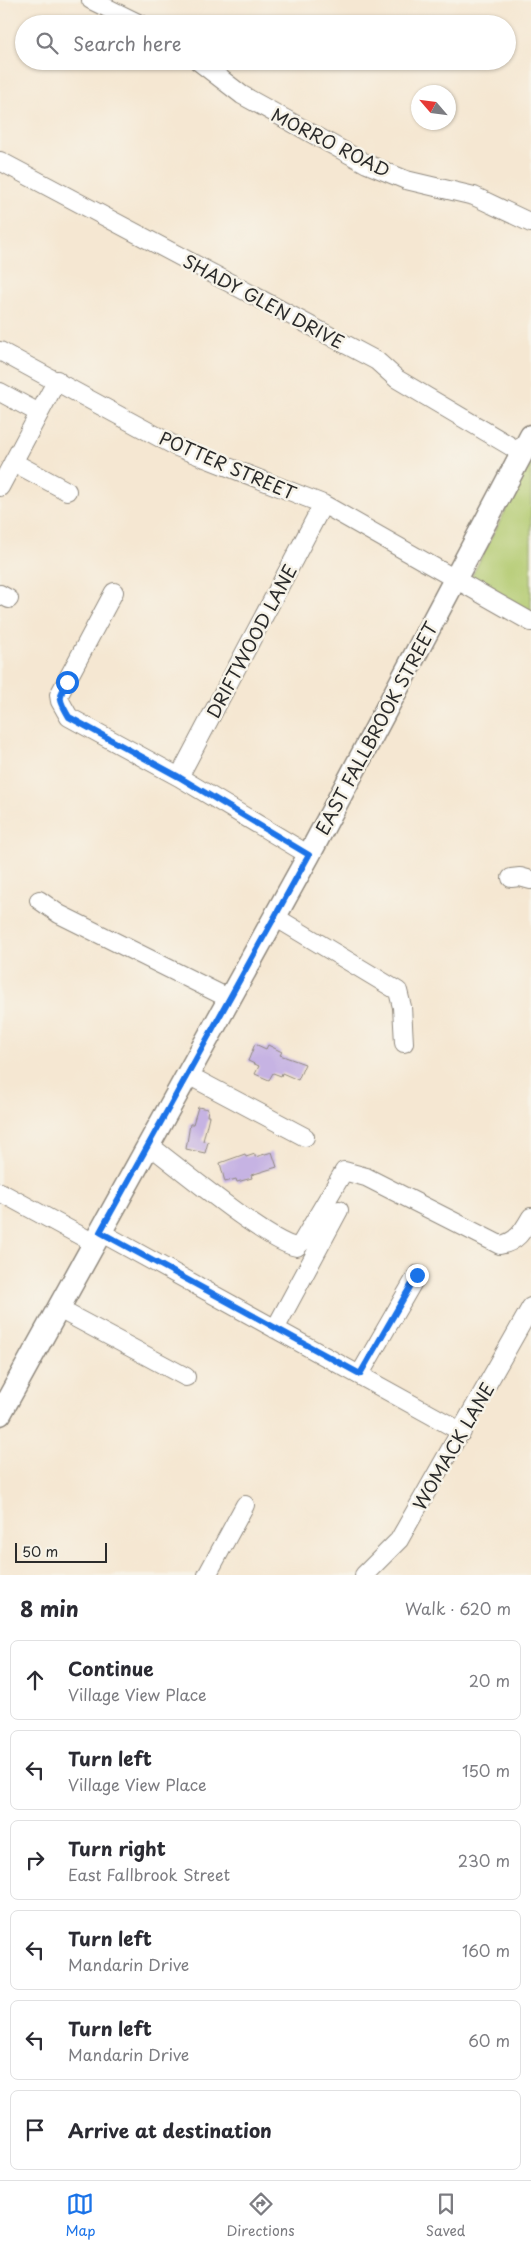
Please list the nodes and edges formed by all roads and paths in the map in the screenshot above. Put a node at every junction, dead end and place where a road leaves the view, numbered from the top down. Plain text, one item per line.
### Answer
1 (91, 0) edge
2 (122, 15) edge
3 (210, 70) edge
4 (0, 161) edge
5 (531, 223) edge
6 (0, 351) edge
7 (56, 380) junction
8 (0, 392) edge
9 (39, 413) junction
10 (526, 444) edge
11 (13, 462) junction
12 (0, 487) edge
13 (68, 491) dead end
14 (323, 504) junction
15 (454, 580) junction
16 (114, 592) dead end
17 (531, 622) edge
18 (179, 777) junction
19 (309, 855) junction
20 (512, 878) dead end
21 (531, 880) edge
22 (39, 900) dead end
23 (275, 917) junction
24 (230, 999) junction
25 (404, 1043) dead end
26 (188, 1075) junction
27 (305, 1137) dead end
28 (149, 1144) junction
29 (0, 1192) edge
30 (339, 1210) dead end
31 (531, 1217) edge
32 (97, 1237) junction
33 (417, 1275) dead end
34 (57, 1308) junction
35 (531, 1308) edge
36 (275, 1329) junction
37 (360, 1374) junction
38 (186, 1377) dead end
39 (7, 1387) edge
40 (0, 1414) edge
41 (462, 1432) junction
42 (245, 1505) dead end
43 (207, 1575) edge
44 (364, 1575) edge

1 - 2 street
3 - 5 street, MORRO ROAD
4 - 10 street, SHADY GLEN DRIVE
6 - 7 street, POTTER STREET
7 - 9 street
7 - 14 street, POTTER STREET
8 - 9 street
9 - 11 street
10 - 15 main road, EAST FALLBROOK STREET
11 - 12 street
11 - 13 street
14 - 15 street, POTTER STREET
14 - 18 street, DRIFTWOOD LANE
15 - 17 street, POTTER STREET
15 - 19 main road, EAST FALLBROOK STREET
16 - 18 street
18 - 19 street
19 - 23 main road, EAST FALLBROOK STREET
20 - 21 street
22 - 24 street
23 - 24 main road, EAST FALLBROOK STREET
23 - 25 street
24 - 26 main road, EAST FALLBROOK STREET
26 - 27 street
26 - 28 main road, EAST FALLBROOK STREET
28 - 31 street
28 - 32 main road, EAST FALLBROOK STREET
29 - 32 street
30 - 36 street
32 - 34 main road, EAST FALLBROOK STREET
32 - 36 street
33 - 37 street
34 - 38 street
34 - 39 main road, EAST FALLBROOK STREET
35 - 41 street, WOMACK LANE
36 - 37 street
37 - 41 street
39 - 40 main road, EAST FALLBROOK STREET
41 - 44 street, WOMACK LANE
42 - 43 street

